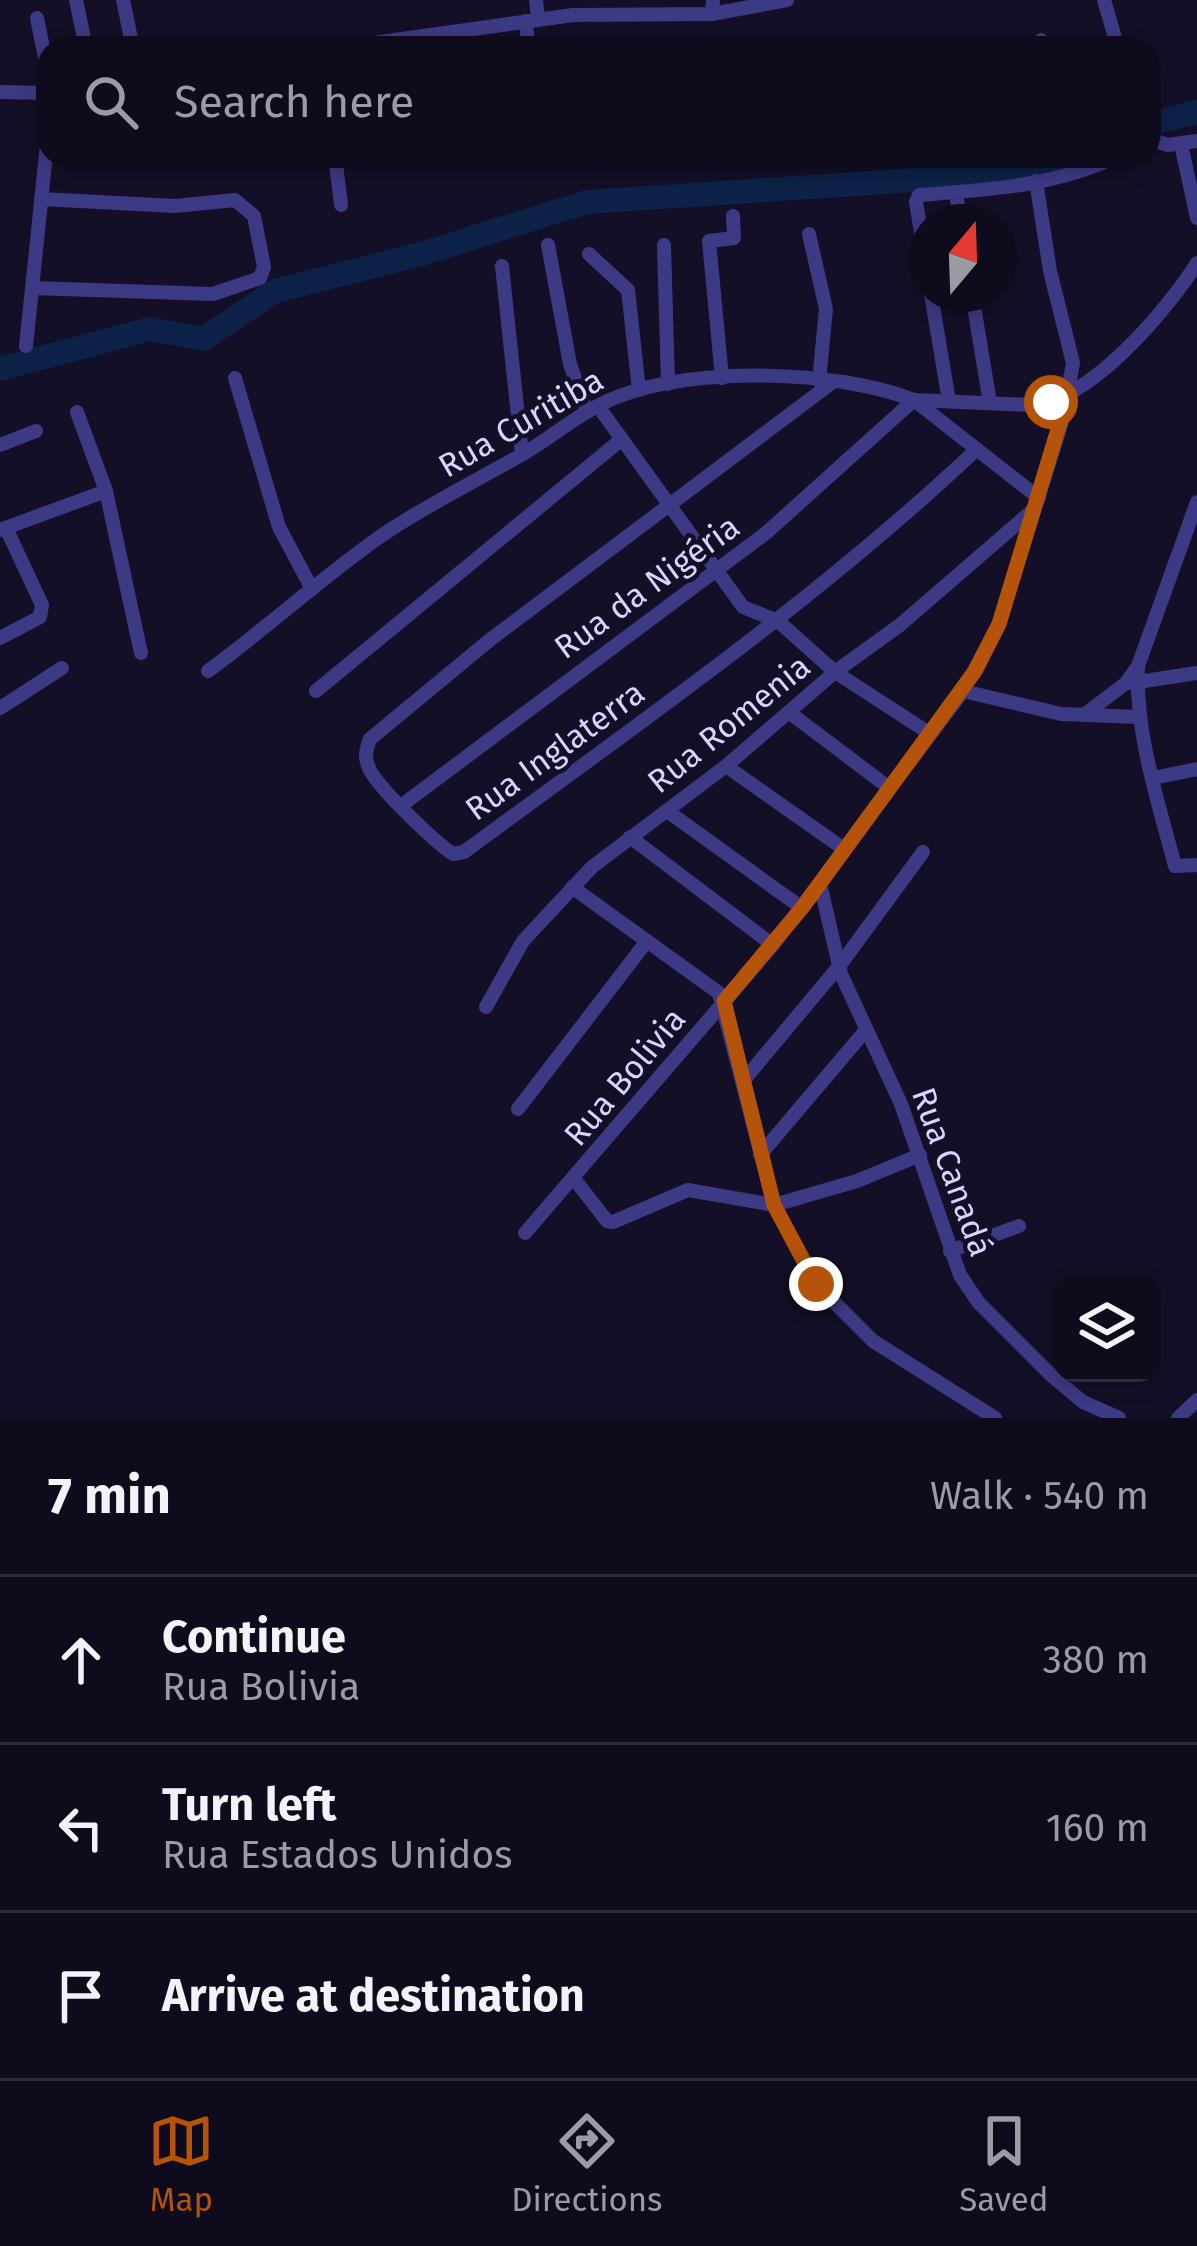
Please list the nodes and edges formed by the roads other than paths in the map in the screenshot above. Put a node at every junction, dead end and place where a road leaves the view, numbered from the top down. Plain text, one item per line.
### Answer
1 (76, 0) edge
2 (122, 0) edge
3 (536, 0) edge
4 (787, 0) edge
5 (1104, 0) edge
6 (712, 7) edge
7 (37, 18) dead end
8 (532, 20) junction
9 (41, 36) edge
10 (84, 36) edge
11 (130, 36) edge
12 (421, 36) edge
13 (530, 36) edge
14 (1114, 36) edge
15 (0, 92) edge
16 (36, 93) edge
17 (1161, 141) edge
18 (1197, 141) edge
19 (1180, 144) junction
20 (44, 168) edge
21 (336, 168) edge
22 (1090, 168) edge
23 (1036, 181) junction
24 (956, 194) junction
25 (41, 199) junction
26 (917, 204) edge
27 (958, 204) edge
28 (341, 205) dead end
29 (733, 216) dead end
30 (1197, 218) edge
31 (809, 234) dead end
32 (548, 244) dead end
33 (664, 245) dead end
34 (589, 254) dead end
35 (1197, 263) edge
36 (502, 266) dead end
37 (32, 288) junction
38 (934, 312) edge
39 (975, 312) edge
40 (26, 346) dead end
41 (235, 378) dead end
42 (722, 378) junction
43 (826, 382) junction
44 (668, 384) junction
45 (639, 390) junction
46 (1069, 393) junction
47 (914, 400) junction
48 (949, 401) junction
49 (990, 403) junction
50 (592, 409) junction
51 (77, 412) dead end
52 (36, 431) dead end
53 (622, 439) junction
54 (0, 445) edge
55 (977, 449) junction
56 (521, 454) junction
57 (106, 491) junction
58 (1197, 502) edge
59 (1038, 503) junction
60 (669, 505) junction
61 (3, 529) edge
62 (717, 571) junction
63 (313, 590) junction
64 (778, 621) junction
65 (0, 638) edge
66 (141, 653) dead end
67 (62, 668) dead end
68 (208, 671) dead end
69 (836, 672) junction
70 (1197, 673) edge
71 (1131, 683) junction
72 (316, 691) dead end
73 (963, 692) junction
74 (0, 708) edge
75 (790, 712) junction
76 (1084, 715) junction
77 (1139, 717) junction
78 (929, 733) junction
79 (726, 766) junction
80 (1197, 770) edge
81 (1153, 778) junction
82 (888, 787) junction
83 (402, 805) junction
84 (667, 811) junction
85 (630, 837) junction
86 (844, 849) junction
87 (923, 852) dead end
88 (1197, 865) edge
89 (820, 884) junction
90 (572, 886) junction
91 (802, 908) junction
92 (647, 940) junction
93 (773, 945) junction
94 (841, 964) junction
95 (724, 1001) junction
96 (486, 1007) dead end
97 (866, 1030) junction
98 (743, 1080) junction
99 (518, 1109) dead end
100 (760, 1155) junction
101 (920, 1155) junction
102 (575, 1180) junction
103 (774, 1205) junction
104 (1019, 1226) dead end
105 (525, 1233) dead end
106 (950, 1251) junction
107 (1197, 1400) edge
108 (994, 1418) edge
109 (1119, 1418) edge
110 (1178, 1418) edge

1 - 10 street
2 - 11 street
3 - 8 street
4 - 6 street
5 - 14 street
6 - 8 street
7 - 9 street
8 - 12 street
8 - 13 street
15 - 16 street
17 - 19 street
18 - 19 street
19 - 30 street
20 - 25 street
21 - 28 street
22 - 23 street
23 - 24 street
23 - 46 street, Rua Bolivia
24 - 26 street
24 - 27 street
25 - 37 street
25 - 37 street
29 - 42 street
31 - 43 street
32 - 50 street
33 - 44 street
34 - 45 street
35 - 46 street
36 - 56 street
37 - 40 street
38 - 48 street
39 - 49 street
41 - 63 street
42 - 43 street, Rua Curitiba
42 - 44 street, Rua Curitiba
43 - 47 street, Rua Curitiba
43 - 60 street, Rua Inglaterra
44 - 45 street, Rua Curitiba
45 - 50 street, Rua Curitiba
46 - 49 street
46 - 59 street, Rua Bolivia
47 - 48 street
47 - 55 street
47 - 62 street, Rua da Nigéria
48 - 49 street
50 - 53 street
50 - 56 street, Rua Curitiba
51 - 57 street
52 - 54 street
53 - 60 street
53 - 72 street
55 - 59 street
55 - 64 street, Rua Inglaterra
56 - 63 street, Rua Curitiba
57 - 61 street
57 - 66 street
58 - 71 street
59 - 69 street, Rua Romenia
59 - 73 street, Rua Bolivia
60 - 62 street
60 - 83 street, Rua Inglaterra
61 - 65 street
62 - 64 street
62 - 83 street, Rua da Nigéria
63 - 68 street, Rua Curitiba
64 - 69 street
64 - 83 street, Rua Inglaterra
67 - 74 street
69 - 75 street, Rua Romenia
69 - 78 street
70 - 71 street
71 - 76 street
71 - 77 street
73 - 76 street
73 - 78 street, Rua Bolivia
75 - 79 street, Rua Romenia
75 - 82 street
76 - 77 street
77 - 81 street
78 - 82 street, Rua Bolivia
79 - 84 street, Rua Romenia
79 - 86 street
80 - 81 street
81 - 88 street
82 - 86 street, Rua Bolivia
84 - 85 street, Rua Romenia
84 - 91 street
85 - 90 street, Rua Romenia
85 - 93 street
86 - 89 street, Rua Bolivia
87 - 94 street
89 - 91 street, Rua Bolivia
89 - 94 street, Rua Canadá
90 - 92 street
90 - 96 street, Rua Romenia
91 - 93 street, Rua Bolivia
92 - 95 street
92 - 99 street
93 - 95 street, Rua Bolivia
94 - 97 street, Rua Canadá
94 - 98 street
95 - 98 street
95 - 102 street, Rua Bolivia
97 - 100 street
97 - 101 street, Rua Canadá
98 - 100 street
100 - 103 street
101 - 103 street
101 - 106 street, Rua Canadá
102 - 103 street
102 - 105 street, Rua Bolivia
103 - 108 street
104 - 106 street
106 - 109 street, Rua Canadá
107 - 110 street

